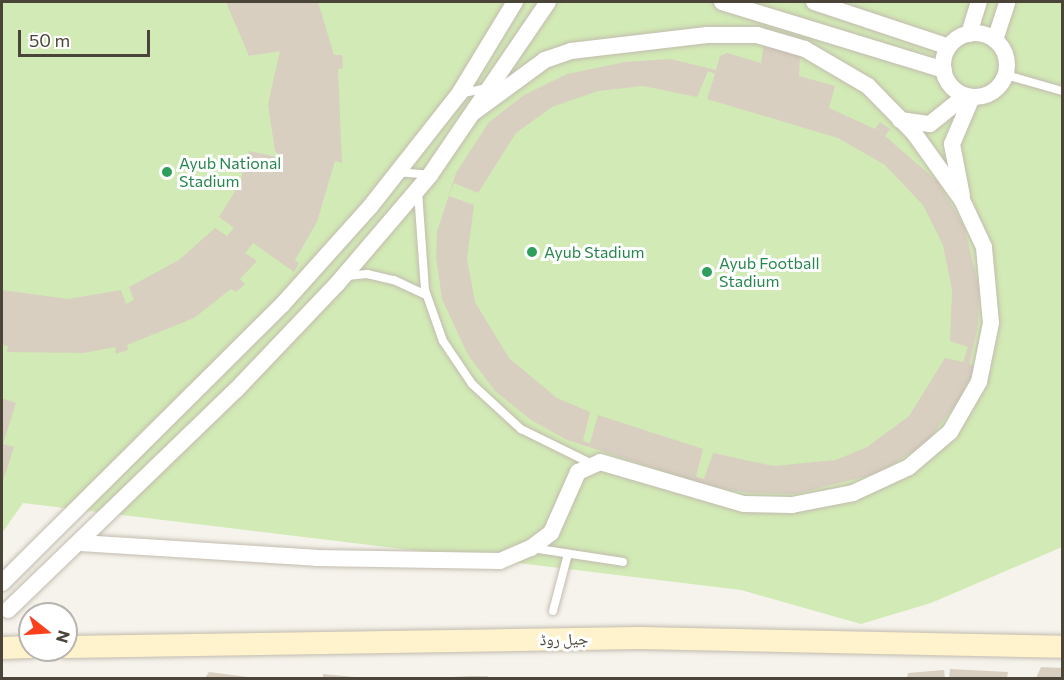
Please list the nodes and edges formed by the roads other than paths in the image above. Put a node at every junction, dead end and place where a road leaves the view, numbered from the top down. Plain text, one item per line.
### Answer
1 (515, 2) edge
2 (548, 2) edge
3 (722, 2) edge
4 (814, 2) edge
5 (979, 2) edge
6 (1007, 2) edge
7 (969, 34) junction
8 (995, 40) junction
9 (949, 47) junction
10 (944, 70) junction
11 (1006, 75) junction
12 (520, 77) junction
13 (492, 87) junction
14 (1062, 91) edge
15 (459, 94) junction
16 (969, 97) junction
17 (474, 112) junction
18 (900, 120) junction
19 (397, 172) junction
20 (429, 175) junction
21 (418, 189) junction
22 (962, 200) junction
23 (343, 276) junction
24 (426, 295) junction
25 (594, 465) junction
26 (80, 543) junction
27 (531, 548) junction
28 (568, 554) junction
29 (623, 562) dead end
30 (2, 584) edge
31 (4, 609) edge
32 (553, 610) dead end
33 (18, 647) edge
34 (78, 647) edge
35 (1062, 647) edge
36 (2, 648) edge

1 - 15 street
2 - 13 street
3 - 10 street
4 - 9 street
5 - 7 street
6 - 8 street
7 - 8 street
7 - 9 street
8 - 11 street
9 - 10 street
10 - 16 street
11 - 14 lane
11 - 16 street
12 - 13 street
12 - 17 street
12 - 18 street
13 - 15 lane
13 - 17 street
15 - 19 street
16 - 18 street
16 - 22 street
17 - 20 street
18 - 22 street
19 - 20 lane
19 - 30 street
20 - 21 street
21 - 23 street
21 - 24 lane
22 - 25 street
23 - 24 lane
23 - 26 street
24 - 25 lane
25 - 27 street
26 - 27 street
26 - 31 street
27 - 28 lane
28 - 29 lane
28 - 32 lane
33 - 36 main road
34 - 35 main road, جیل روڈ

